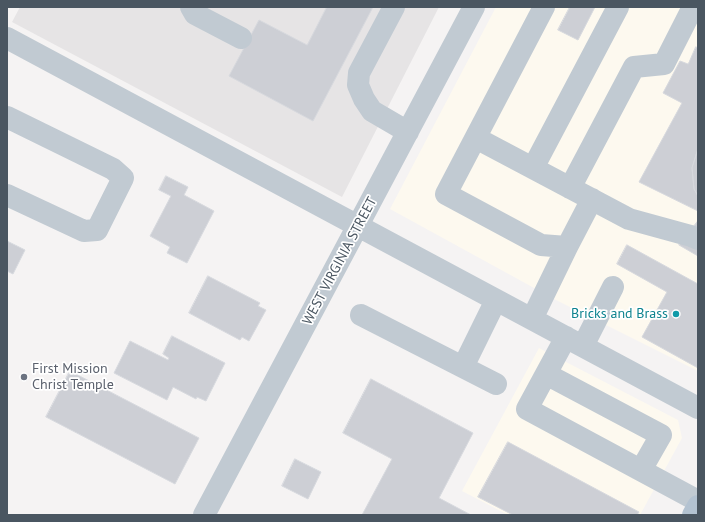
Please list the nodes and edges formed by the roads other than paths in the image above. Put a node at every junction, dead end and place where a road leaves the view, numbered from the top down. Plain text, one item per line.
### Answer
1 (191, 7) edge
2 (394, 7) edge
3 (474, 7) edge
4 (544, 7) edge
5 (618, 7) edge
6 (693, 7) edge
7 (7, 38) edge
8 (241, 38) dead end
9 (7, 116) edge
10 (408, 132) junction
11 (476, 138) junction
12 (533, 168) junction
13 (570, 188) junction
14 (7, 195) edge
15 (592, 200) junction
16 (358, 226) junction
17 (698, 239) edge
18 (567, 248) junction
19 (613, 287) dead end
20 (496, 300) junction
21 (361, 315) dead end
22 (532, 319) junction
23 (574, 341) junction
24 (463, 367) junction
25 (546, 374) junction
26 (496, 384) dead end
27 (698, 408) edge
28 (641, 470) junction
29 (698, 501) edge
30 (698, 506) edge
31 (204, 515) edge
32 (693, 515) edge

1 - 8 street
2 - 10 street
3 - 10 street, WEST VIRGINIA STREET
4 - 11 street
5 - 12 street
6 - 13 street
7 - 16 street
9 - 14 street
10 - 16 street, WEST VIRGINIA STREET
11 - 12 street
11 - 18 street
12 - 13 street
13 - 15 street
15 - 17 street
15 - 18 street
16 - 20 street
16 - 31 street, WEST VIRGINIA STREET
18 - 22 street
19 - 23 street
20 - 22 street
20 - 24 street
21 - 24 street
22 - 23 street
23 - 25 street
23 - 27 street
24 - 26 street
25 - 28 street
25 - 28 street
28 - 29 street
30 - 32 main road

